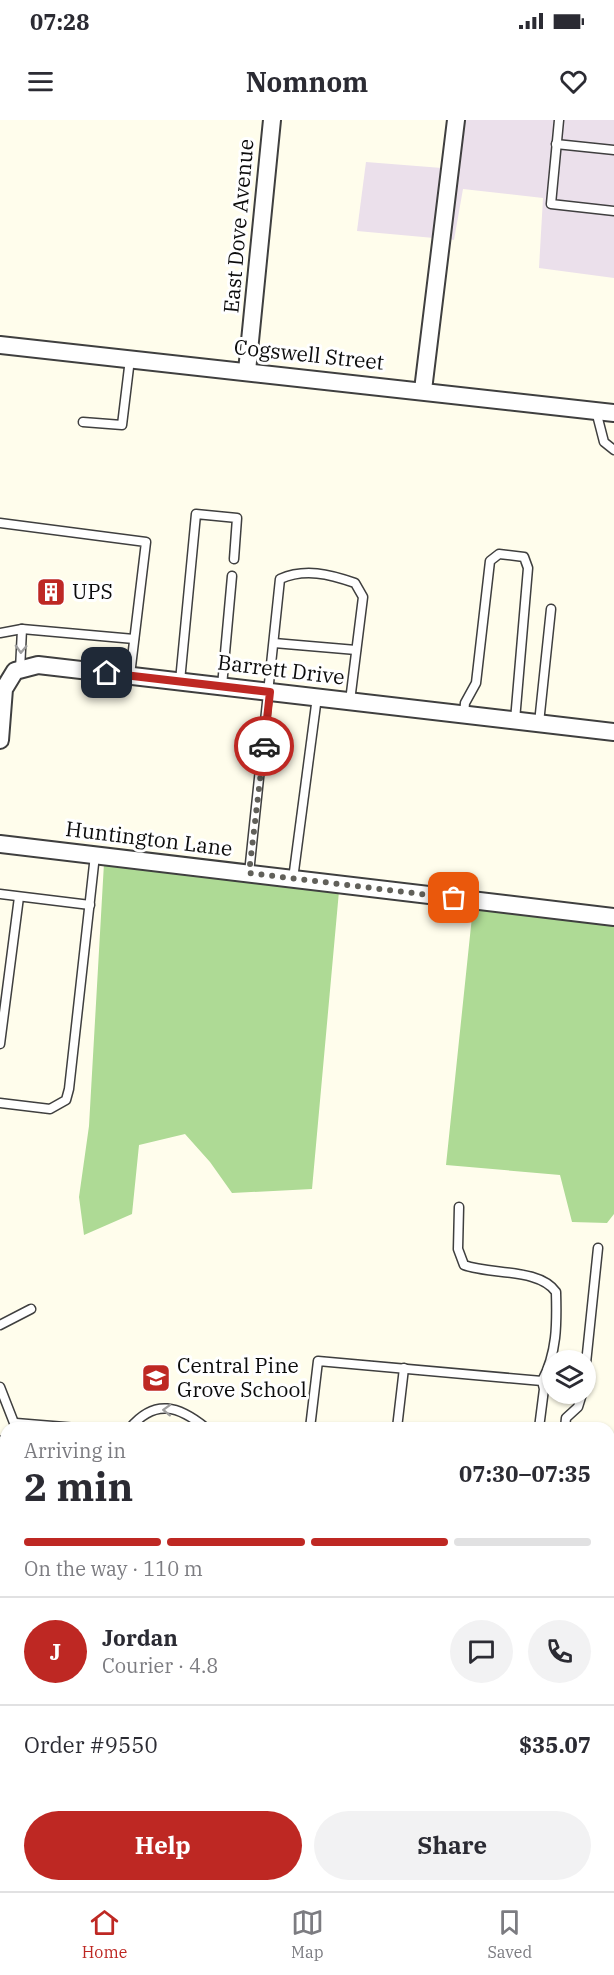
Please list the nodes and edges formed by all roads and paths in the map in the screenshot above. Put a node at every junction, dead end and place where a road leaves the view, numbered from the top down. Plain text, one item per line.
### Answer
1 (272, 120) edge
2 (456, 120) edge
3 (559, 120) edge
4 (556, 144) junction
5 (614, 150) edge
6 (614, 211) edge
7 (0, 345) edge
8 (130, 359) junction
9 (247, 372) junction
10 (423, 390) junction
11 (596, 411) junction
12 (614, 413) edge
13 (82, 422) dead end
14 (614, 450) edge
15 (0, 523) edge
16 (234, 559) dead end
17 (232, 576) dead end
18 (551, 609) dead end
19 (22, 629) junction
20 (0, 633) edge
21 (134, 639) junction
22 (274, 643) junction
23 (356, 650) junction
24 (20, 670) junction
25 (130, 675) junction
26 (180, 681) junction
27 (222, 686) junction
28 (270, 692) junction
29 (317, 697) junction
30 (350, 701) junction
31 (464, 714) junction
32 (515, 720) junction
33 (539, 723) junction
34 (614, 732) edge
35 (0, 740) edge
36 (0, 844) edge
37 (95, 855) junction
38 (249, 873) junction
39 (293, 879) junction
40 (0, 894) edge
41 (19, 897) junction
42 (90, 905) junction
43 (614, 917) edge
44 (0, 1044) edge
45 (0, 1103) edge
46 (459, 1207) dead end
47 (598, 1248) dead end
48 (31, 1310) dead end
49 (0, 1325) edge
50 (553, 1350) edge
51 (587, 1350) edge
52 (404, 1368) junction
53 (542, 1381) edge
54 (0, 1387) edge
55 (542, 1404) edge
56 (579, 1404) edge
57 (15, 1422) edge
58 (135, 1422) edge
59 (197, 1422) edge
60 (311, 1422) edge
61 (399, 1422) edge
62 (540, 1422) edge
63 (566, 1422) edge

1 - 9 street, East Dove Avenue
2 - 10 street
3 - 4 lane
4 - 5 lane
4 - 6 lane
7 - 8 street, Cogswell Street
8 - 9 street, Cogswell Street
8 - 13 lane
9 - 10 street, Cogswell Street
10 - 11 street, Cogswell Street
11 - 12 street, Cogswell Street
11 - 14 lane
15 - 21 lane
16 - 26 lane
17 - 27 lane
18 - 33 lane
19 - 20 lane
19 - 21 lane
19 -> 24 lane
21 - 25 lane
22 - 23 lane
22 - 23 lane
22 - 28 lane
23 - 30 lane
24 - 25 street, Barrett Drive
24 - 35 street
25 - 26 street, Barrett Drive
26 - 27 street, Barrett Drive
27 - 28 street, Barrett Drive
28 - 29 street, Barrett Drive
28 - 38 lane
29 - 30 street, Barrett Drive
29 - 39 lane
30 - 31 street, Barrett Drive
31 - 32 street, Barrett Drive
31 - 32 lane
32 - 33 street, Barrett Drive
33 - 34 street, Barrett Drive
36 - 37 street, Huntington Lane
37 - 38 street, Huntington Lane
37 - 42 lane
38 - 39 street, Huntington Lane
39 - 43 street, Huntington Lane
40 - 41 lane
41 - 42 lane
41 - 44 lane
42 - 45 lane
46 - 50 lane
47 - 51 lane
48 - 49 lane
52 - 53 lane
52 - 60 lane
52 - 61 lane
54 - 57 lane
55 - 62 lane
56 - 63 lane
59 -> 58 lane

